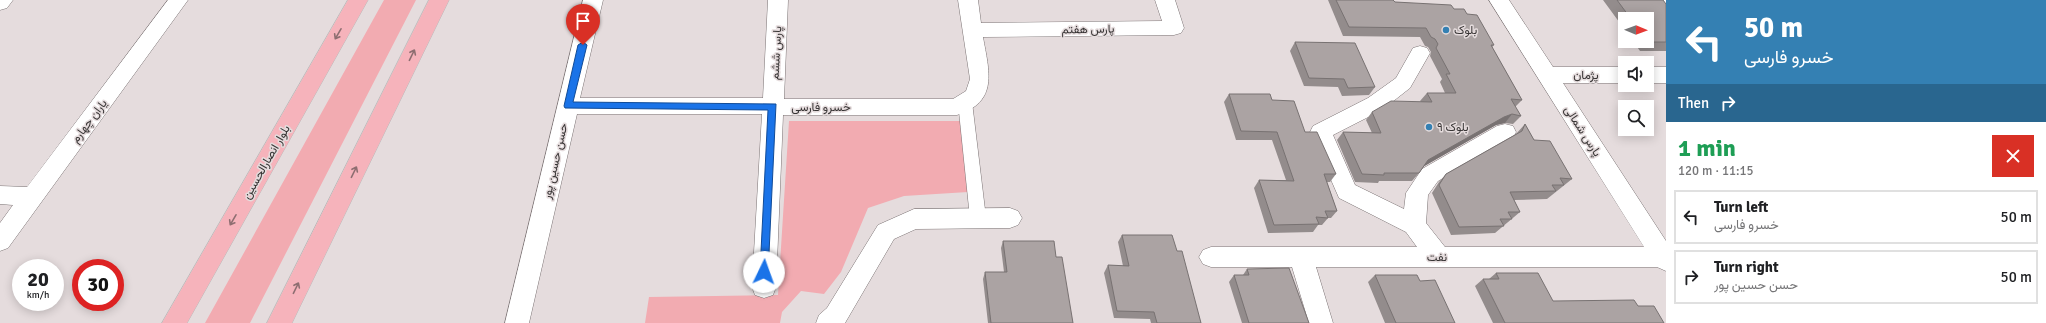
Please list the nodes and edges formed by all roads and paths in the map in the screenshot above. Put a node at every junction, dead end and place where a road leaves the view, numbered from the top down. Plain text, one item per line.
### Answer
1 (3, 0) edge
2 (178, 0) edge
3 (358, 0) edge
4 (439, 0) edge
5 (594, 0) edge
6 (778, 0) edge
7 (968, 0) edge
8 (1165, 0) edge
9 (1499, 0) edge
10 (1664, 0) edge
11 (0, 3) edge
12 (1666, 3) edge
13 (973, 30) junction
14 (1420, 53) dead end
15 (1547, 75) junction
16 (1618, 75) edge
17 (1654, 75) edge
18 (1666, 75) edge
19 (965, 102) junction
20 (568, 106) junction
21 (773, 106) junction
22 (1505, 132) dead end
23 (0, 195) edge
24 (33, 197) junction
25 (978, 218) junction
26 (1010, 218) dead end
27 (1414, 225) junction
28 (0, 241) edge
29 (1439, 257) junction
30 (1211, 258) dead end
31 (1301, 258) junction
32 (1665, 259) edge
33 (764, 286) dead end
34 (174, 323) edge
35 (279, 323) edge
36 (517, 323) edge
37 (828, 323) edge
38 (1321, 323) edge

1 - 11 street
2 - 24 street, یاران چهارم
3 -> 34 main road, بلوار انصارالحسین
35 -> 4 main road
5 - 20 street, حسن حسین پور
6 - 21 street, پارس ششم
7 - 13 street
8 - 13 street, پارس هفتم
9 - 15 street, پارس شمالی
10 - 12 street
13 - 19 street
14 - 27 street
15 - 16 street, پژمان
15 - 32 street, پارس شمالی
17 - 18 street
19 - 21 street, خسرو فارسی
19 - 25 lane
20 - 21 street, خسرو فارسی
20 - 36 street, حسن حسین پور
21 - 33 street, پارس ششم
22 - 27 street
23 - 24 street
24 - 28 street, یاران چهارم
25 - 26 street
25 - 37 street
27 - 29 street
29 - 31 street, نفت
29 - 32 street, نفت
30 - 31 street, نفت
31 - 38 street

